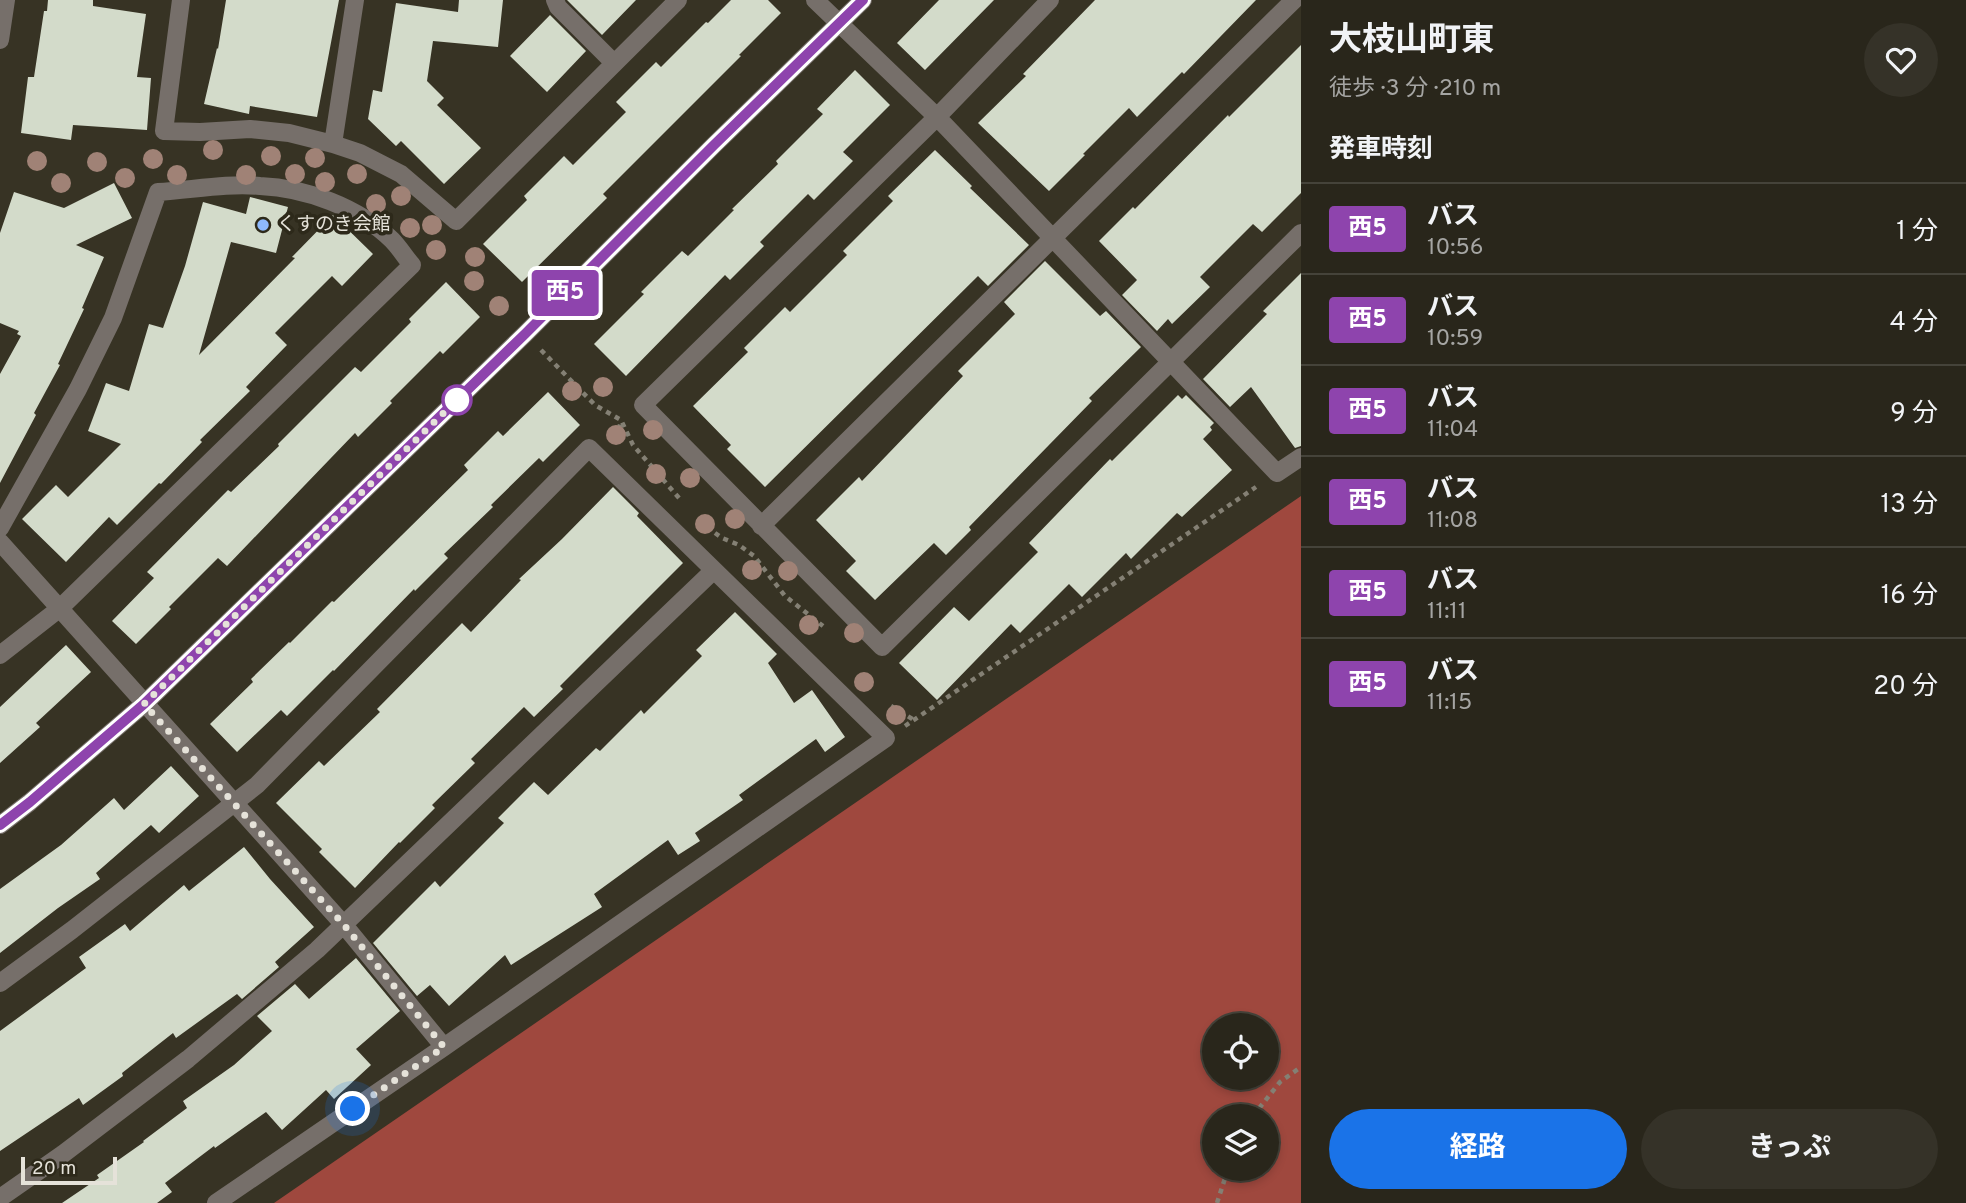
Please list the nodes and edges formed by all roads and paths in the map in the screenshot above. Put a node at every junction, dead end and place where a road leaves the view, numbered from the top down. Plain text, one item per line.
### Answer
1 (6, 0) edge
2 (181, 0) edge
3 (355, 0) edge
4 (555, 0) edge
5 (678, 0) edge
6 (815, 0) edge
7 (863, 0) edge
8 (1050, 0) edge
9 (1294, 0) edge
10 (840, 23) junction
11 (0, 40) edge
12 (614, 63) junction
13 (937, 117) junction
14 (333, 145) junction
15 (1301, 233) edge
16 (1053, 236) junction
17 (525, 334) junction
18 (1170, 361) junction
19 (643, 405) junction
20 (621, 420) junction
21 (1301, 457) edge
22 (602, 461) junction
23 (1277, 473) junction
24 (682, 501) dead end
25 (761, 526) junction
26 (706, 527) dead end
27 (0, 528) edge
28 (0, 542) edge
29 (713, 570) junction
30 (59, 608) junction
31 (828, 632) dead end
32 (0, 655) edge
33 (144, 704) junction
34 (889, 704) dead end
35 (914, 720) junction
36 (886, 738) junction
37 (235, 804) junction
38 (0, 825) edge
39 (344, 925) junction
40 (0, 983) edge
41 (444, 1047) junction
42 (1301, 1067) edge
43 (1263, 1104) edge
44 (1224, 1181) edge
45 (0, 1198) edge
46 (216, 1203) edge
47 (1217, 1203) edge

1 - 11 street
2 - 14 street
3 - 14 street
4 - 12 street
5 - 12 street
6 - 10 street
7 - 10 street
8 - 13 street
9 - 16 street
10 - 13 street
10 - 17 street
12 - 14 street
13 - 16 street
13 - 19 street
15 - 18 street
16 - 18 street
16 - 25 street
17 - 20 path
17 - 33 street
18 - 23 street
18 - 25 street
19 - 20 path
19 - 25 street
20 - 22 path
20 - 24 path
21 - 23 street
22 - 29 street
22 - 37 street
23 - 35 path
26 - 31 path
27 - 30 street
28 - 30 street
29 - 36 street
29 - 39 street
30 - 32 street
30 - 33 street
33 - 37 street
33 - 38 street
34 - 35 path
35 - 36 path
36 - 41 street
37 - 39 street
37 - 40 street
39 - 41 street
39 - 45 street
41 - 46 street
42 - 43 path
44 - 47 path

